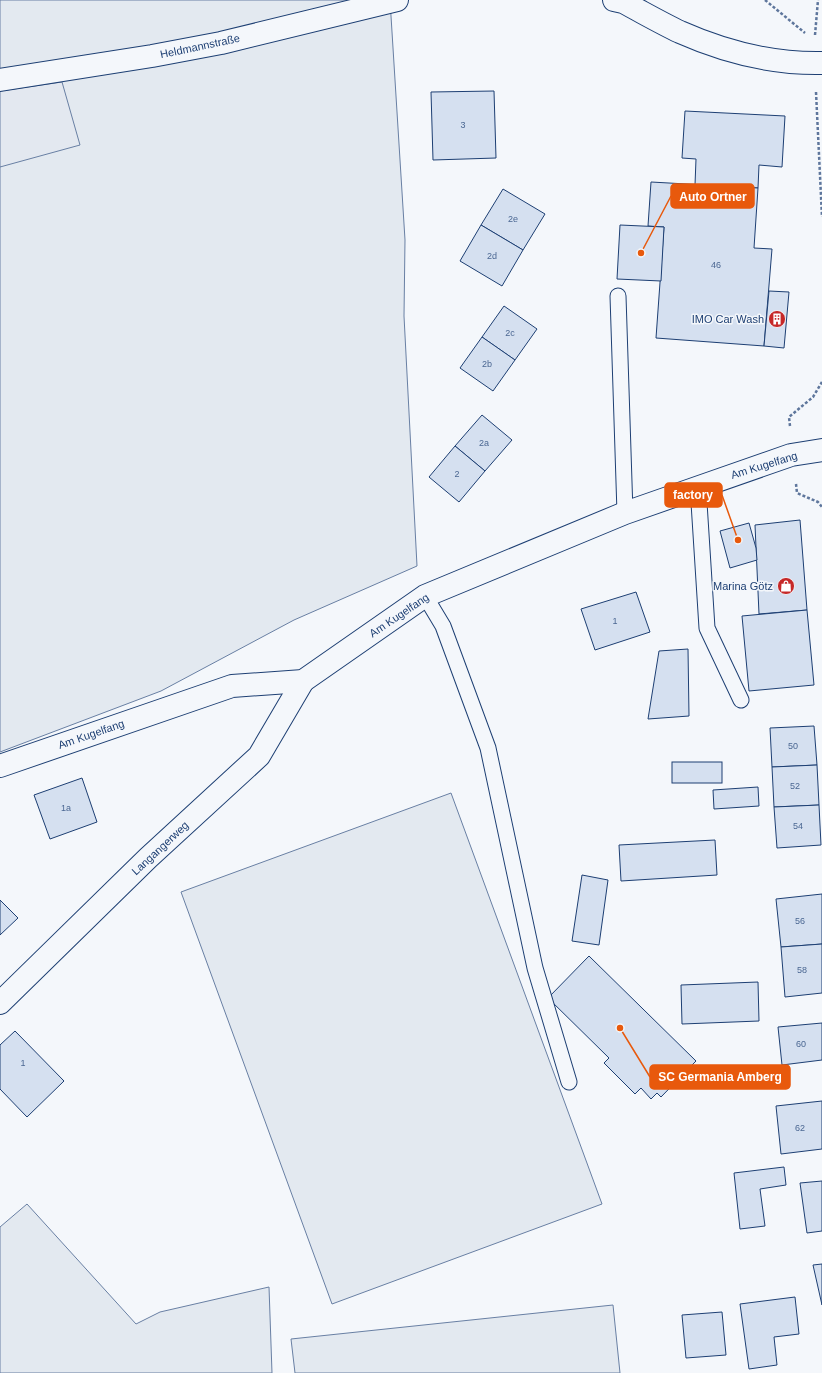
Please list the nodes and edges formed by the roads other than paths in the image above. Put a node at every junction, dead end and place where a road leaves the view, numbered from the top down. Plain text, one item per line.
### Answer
1 (397, 0) edge
2 (614, 0) edge
3 (818, 63) edge
4 (0, 80) edge
5 (618, 296) dead end
6 (822, 450) edge
7 (698, 487) junction
8 (625, 513) junction
9 (425, 596) junction
10 (303, 681) junction
11 (741, 700) dead end
12 (0, 766) edge
13 (0, 1003) edge
14 (569, 1082) dead end

1 - 4 street, Heldmannstraße
2 - 3 street
5 - 8 lane
6 - 7 street, Am Kugelfang
7 - 8 street, Am Kugelfang
7 - 11 lane
8 - 9 street, Am Kugelfang
9 - 10 street, Am Kugelfang
9 - 14 lane
10 - 12 street, Am Kugelfang
10 - 13 street, Langangerweg

